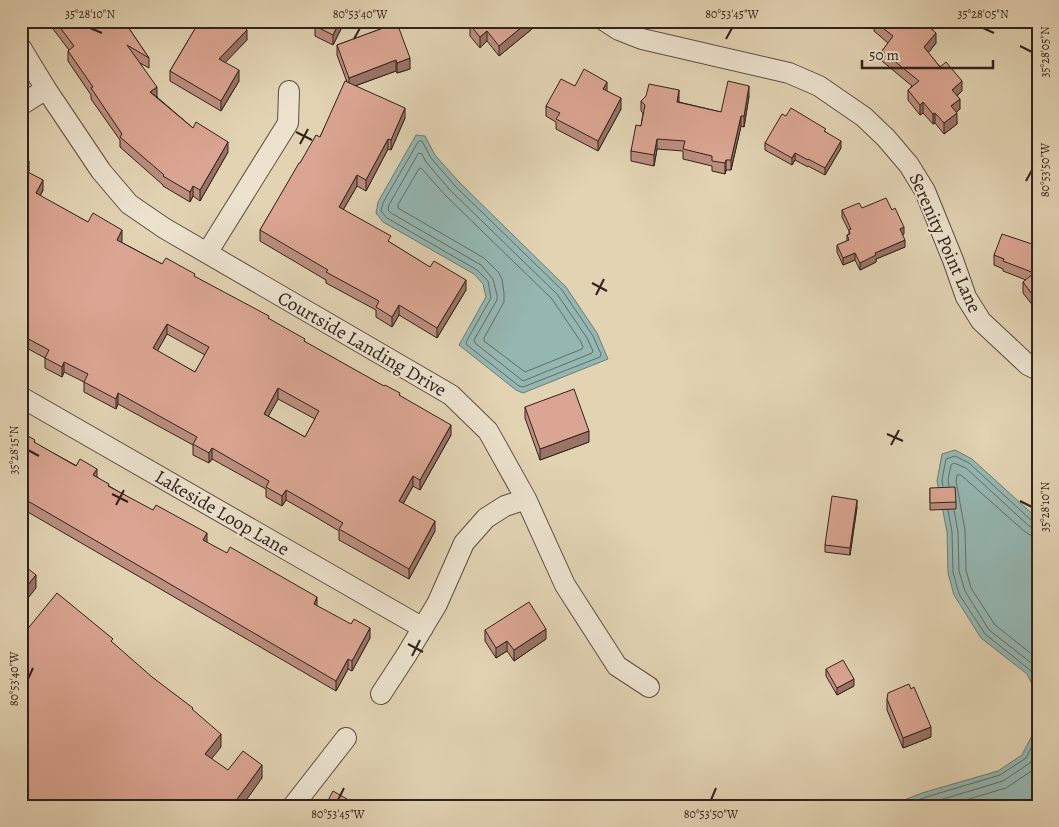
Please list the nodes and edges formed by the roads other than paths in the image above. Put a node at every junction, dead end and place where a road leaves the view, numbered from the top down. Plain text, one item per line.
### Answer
1 (605, 21) edge
2 (21, 48) edge
3 (46, 89) junction
4 (289, 91) dead end
5 (21, 105) edge
6 (207, 253) junction
7 (1038, 370) edge
8 (21, 397) edge
9 (526, 499) junction
10 (423, 628) junction
11 (649, 687) dead end
12 (381, 694) dead end
13 (346, 738) dead end
14 (293, 806) edge

1 - 7 street, Serenity Point Lane
2 - 3 street, Courtside Landing Drive
3 - 5 street
3 - 6 street, Courtside Landing Drive
4 - 6 street
6 - 9 street, Courtside Landing Drive
8 - 10 street, Lakeside Loop Lane
9 - 10 street
9 - 11 street, Courtside Landing Drive
10 - 12 street
13 - 14 street

